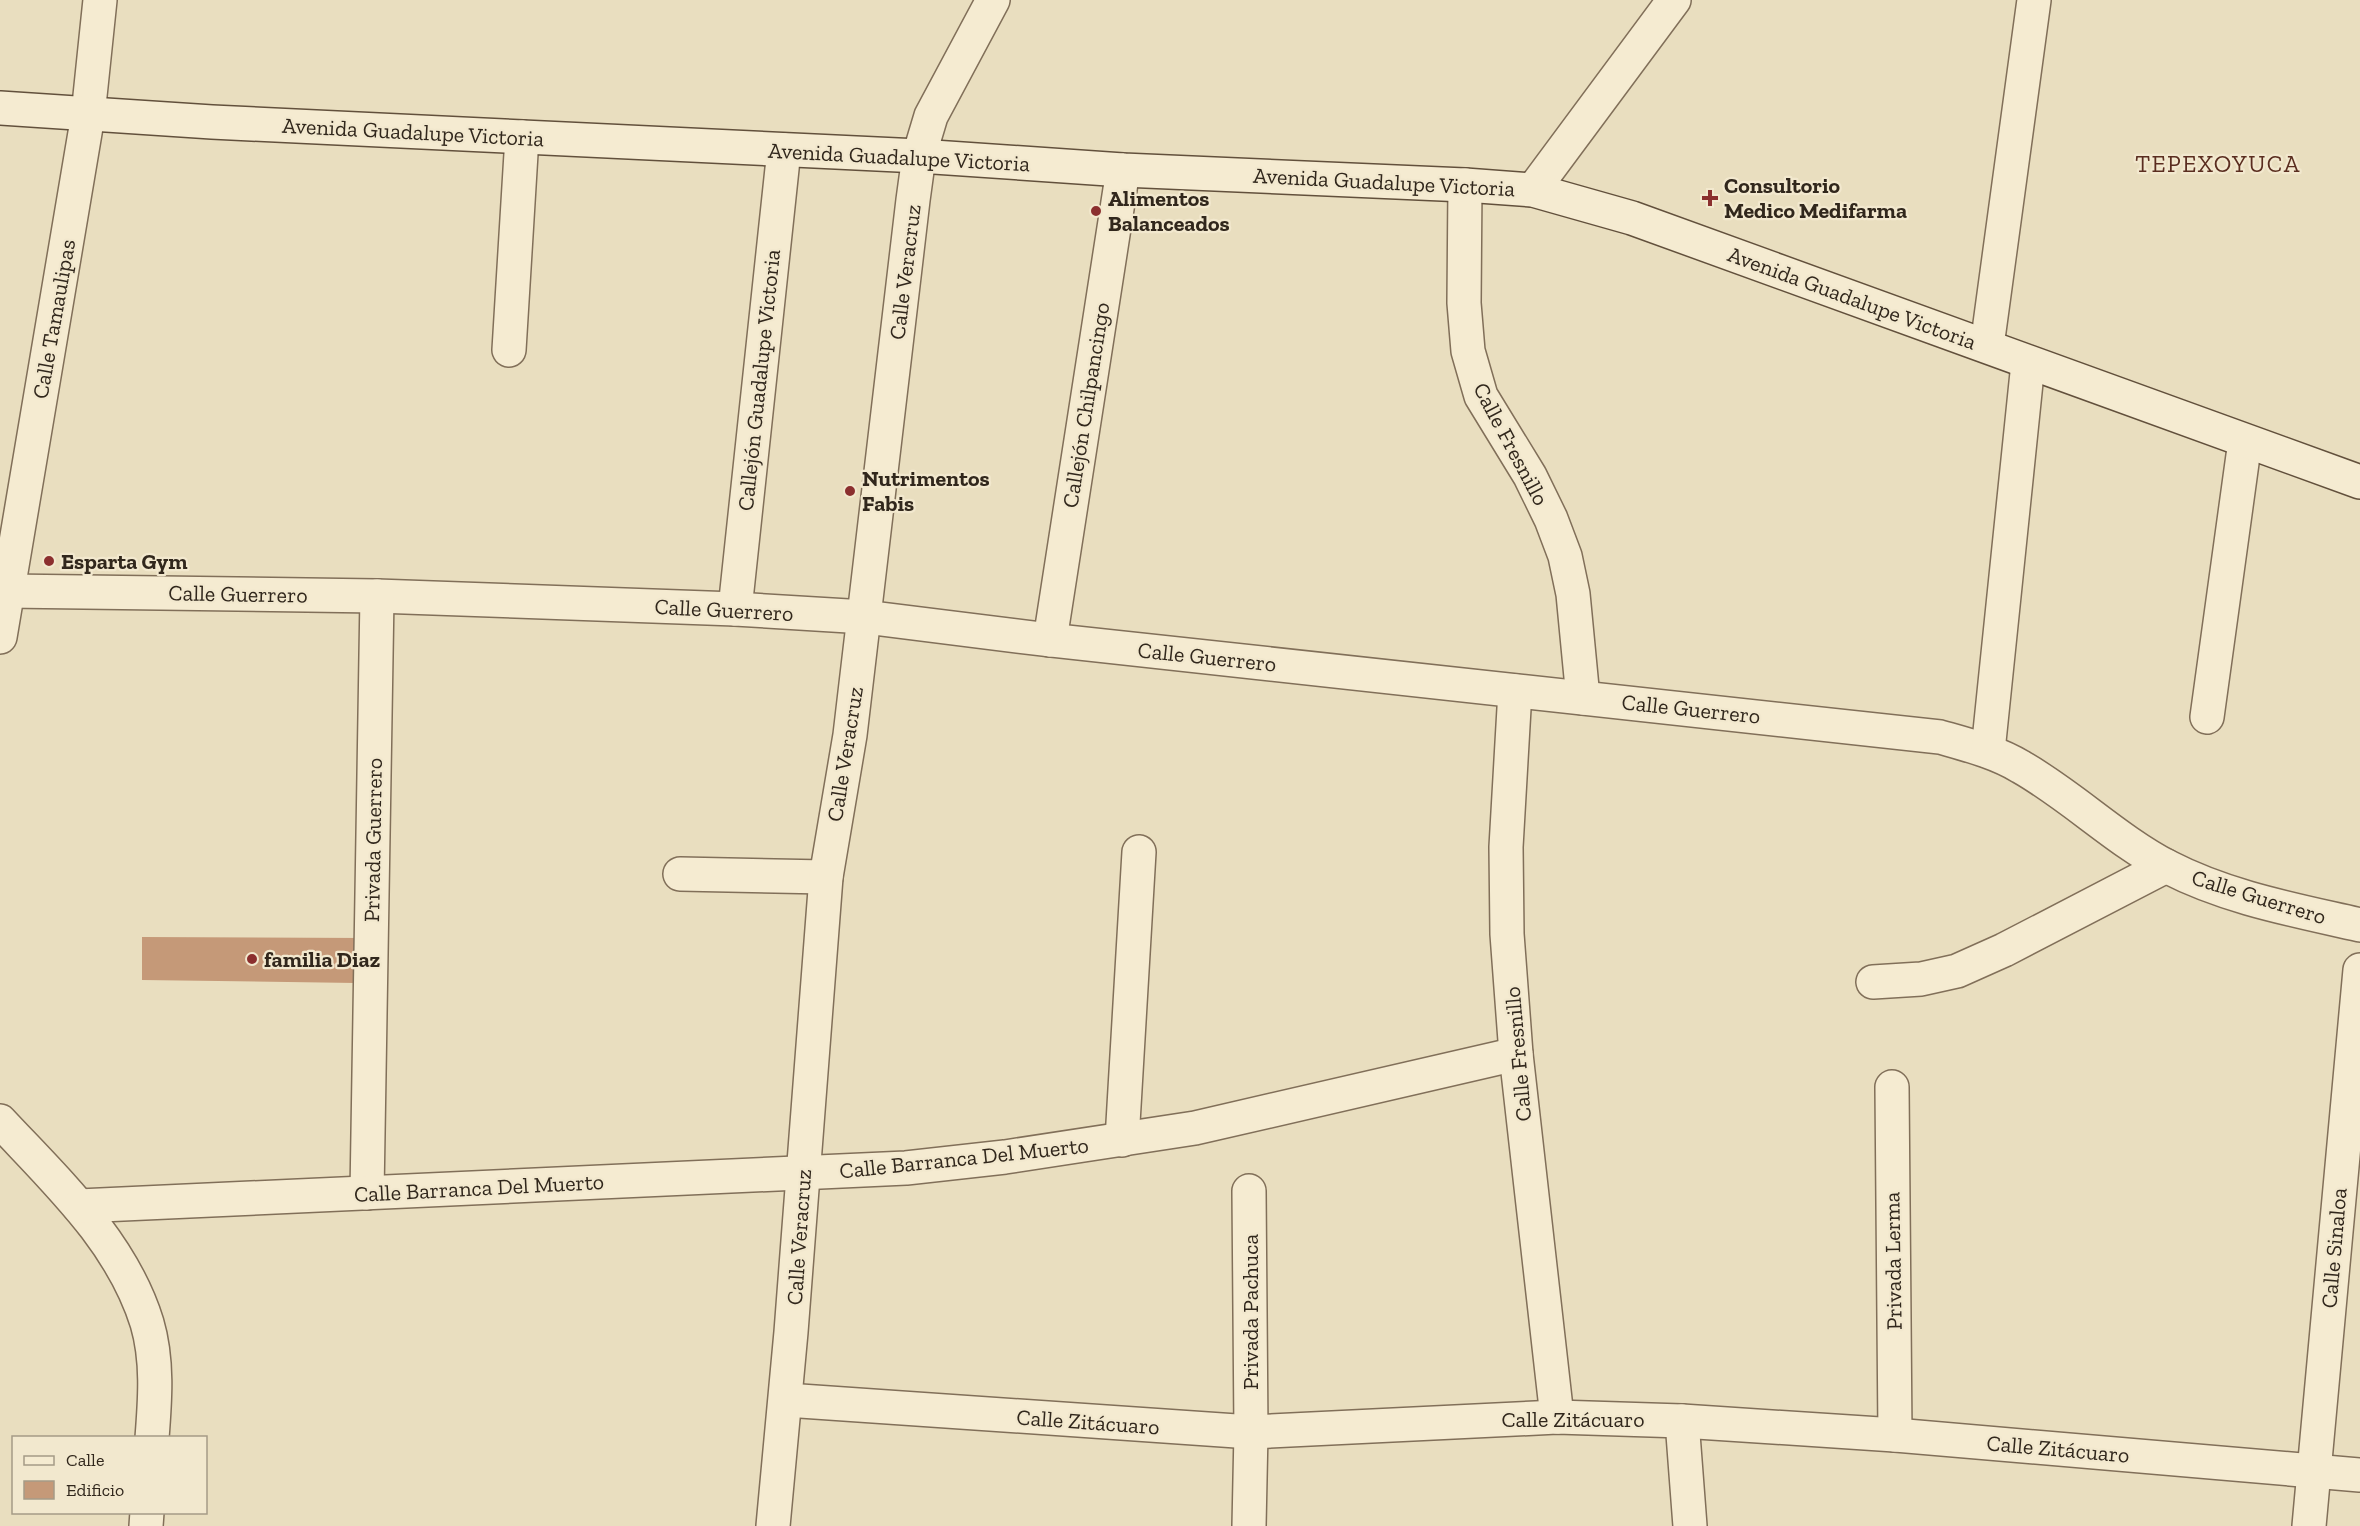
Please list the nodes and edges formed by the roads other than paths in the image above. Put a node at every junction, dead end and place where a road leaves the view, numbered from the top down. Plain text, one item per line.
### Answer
1 (100, 0) edge
2 (993, 0) edge
3 (1674, 0) edge
4 (2034, 0) edge
5 (0, 108) edge
6 (88, 115) junction
7 (522, 137) junction
8 (784, 150) junction
9 (920, 156) junction
10 (1123, 170) junction
11 (1465, 185) junction
12 (1533, 190) junction
13 (1987, 346) junction
14 (509, 350) dead end
15 (2028, 363) junction
16 (2245, 441) junction
17 (2360, 482) edge
18 (7, 591) junction
19 (377, 596) junction
20 (735, 609) junction
21 (865, 617) junction
22 (0, 637) edge
23 (1050, 640) junction
24 (1515, 691) junction
25 (1583, 698) junction
26 (2206, 717) dead end
27 (1988, 751) junction
28 (1139, 852) dead end
29 (2166, 866) junction
30 (680, 874) dead end
31 (826, 877) junction
32 (2360, 926) edge
33 (2360, 970) edge
34 (1873, 982) dead end
35 (1516, 1054) junction
36 (1892, 1087) dead end
37 (0, 1121) edge
38 (1122, 1140) junction
39 (804, 1174) junction
40 (1249, 1191) dead end
41 (367, 1193) junction
42 (79, 1206) junction
43 (786, 1400) junction
44 (1557, 1417) junction
45 (1682, 1421) junction
46 (1251, 1432) junction
47 (1895, 1435) junction
48 (152, 1436) edge
49 (2314, 1472) junction
50 (2360, 1475) edge
51 (773, 1526) edge
52 (1249, 1526) edge
53 (1690, 1526) edge
54 (2309, 1526) edge

1 - 6 street, Calle Tamaulipas
2 - 9 street, Calle Veracruz
3 - 12 street
4 - 13 street
5 - 6 street, Avenida Guadalupe Victoria
6 - 7 street, Avenida Guadalupe Victoria
6 - 18 street, Calle Tamaulipas
7 - 8 street, Avenida Guadalupe Victoria
7 - 14 street
8 - 9 street, Avenida Guadalupe Victoria
8 - 20 street, Callejón Guadalupe Victoria
9 - 10 street, Avenida Guadalupe Victoria
9 - 21 street, Calle Veracruz
10 - 11 street, Avenida Guadalupe Victoria
10 - 23 street, Callejón Chilpancingo
11 - 12 street, Avenida Guadalupe Victoria
11 - 25 street, Calle Fresnillo
12 - 13 street, Avenida Guadalupe Victoria
13 - 15 street, Avenida Guadalupe Victoria
15 - 16 street, Avenida Guadalupe Victoria
15 - 27 street
16 - 17 street, Avenida Guadalupe Victoria
16 - 26 street
18 - 19 street, Calle Guerrero
18 - 22 street, Calle Tamaulipas
19 - 20 street, Calle Guerrero
19 - 41 street, Privada Guerrero
20 - 21 street, Calle Guerrero
21 - 23 street, Calle Guerrero
21 - 31 street, Calle Veracruz
23 - 24 street, Calle Guerrero
24 - 25 street, Calle Guerrero
24 - 35 street, Calle Fresnillo
25 - 27 street, Calle Guerrero
27 - 29 street, Calle Guerrero
28 - 38 street
29 - 32 street, Calle Guerrero
29 - 34 street
30 - 31 street
31 - 39 street, Calle Veracruz
33 - 49 street, Calle Sinaloa
35 - 38 street, Calle Barranca Del Muerto
35 - 44 street, Calle Fresnillo
36 - 47 street, Privada Lerma
37 - 42 street
38 - 39 street, Calle Barranca Del Muerto
39 - 41 street, Calle Barranca Del Muerto
39 - 43 street, Calle Veracruz
40 - 46 street, Privada Pachuca
41 - 42 street, Calle Barranca Del Muerto
42 - 48 street
43 - 46 street, Calle Zitácuaro
43 - 51 street, Calle Veracruz
44 - 45 street, Calle Zitácuaro
44 - 46 street, Calle Zitácuaro
45 - 47 street, Calle Zitácuaro
45 - 53 street
46 - 52 street, Privada Pachuca
47 - 49 street, Calle Zitácuaro
49 - 50 street, Calle Zitácuaro
49 - 54 street, Calle Sinaloa

